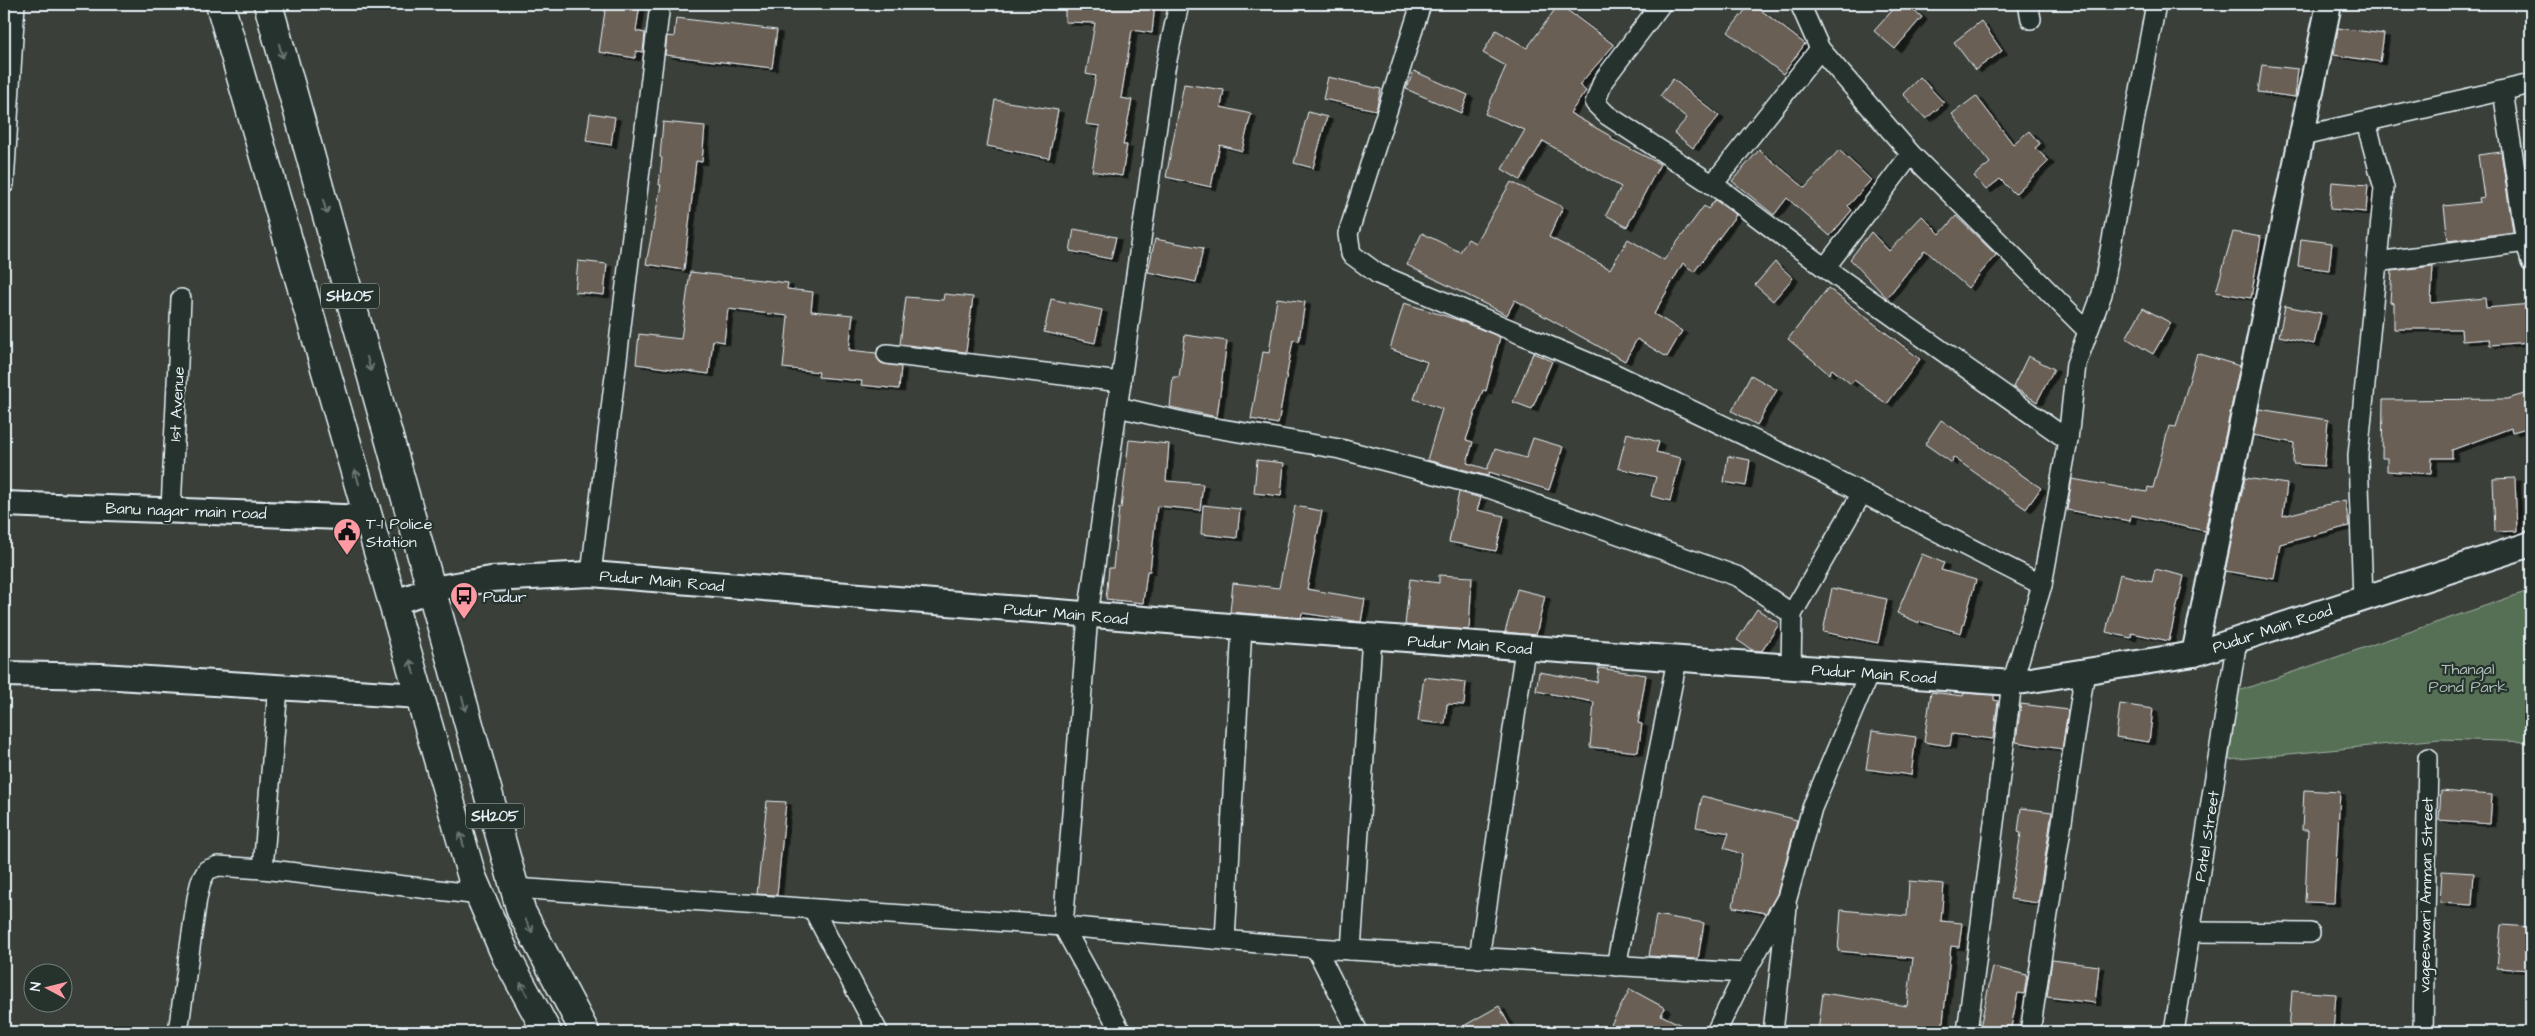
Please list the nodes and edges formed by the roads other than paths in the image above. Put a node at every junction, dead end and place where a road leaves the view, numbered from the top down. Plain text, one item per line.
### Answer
1 (14, 4) edge
2 (220, 4) edge
3 (268, 4) edge
4 (660, 4) edge
5 (1179, 4) edge
6 (1420, 4) edge
7 (1661, 4) edge
8 (1800, 4) edge
9 (2156, 4) edge
10 (2329, 4) edge
11 (1820, 49) junction
12 (2531, 84) edge
13 (2503, 91) junction
14 (2366, 122) junction
15 (2302, 136) junction
16 (1911, 154) junction
17 (4, 184) edge
18 (1713, 184) junction
19 (2529, 242) edge
20 (2376, 262) junction
21 (2531, 262) edge
22 (1825, 268) junction
23 (181, 299) dead end
24 (2087, 330) junction
25 (887, 354) dead end
26 (1121, 382) junction
27 (1118, 407) junction
28 (2068, 440) junction
29 (1862, 493) junction
30 (4, 504) edge
31 (171, 509) junction
32 (368, 518) junction
33 (2531, 544) edge
34 (591, 574) junction
35 (2042, 585) junction
36 (432, 589) junction
37 (2363, 598) junction
38 (394, 603) junction
39 (1792, 614) junction
40 (1088, 615) junction
41 (1242, 627) junction
42 (1372, 637) junction
43 (2237, 640) junction
44 (1525, 648) junction
45 (2194, 654) junction
46 (1676, 660) junction
47 (1791, 668) junction
48 (2086, 672) junction
49 (1868, 673) junction
50 (4, 674) edge
51 (2012, 683) junction
52 (278, 688) junction
53 (420, 696) junction
54 (2428, 758) dead end
55 (263, 869) junction
56 (514, 888) junction
57 (480, 895) junction
58 (1788, 898) junction
59 (814, 909) junction
60 (1063, 926) junction
61 (2190, 932) junction
62 (2310, 933) dead end
63 (1225, 940) junction
64 (1316, 948) junction
65 (1351, 950) junction
66 (1479, 958) junction
67 (1616, 966) junction
68 (1745, 973) junction
69 (178, 1032) edge
70 (547, 1032) edge
71 (585, 1032) edge
72 (878, 1032) edge
73 (1121, 1032) edge
74 (1358, 1032) edge
75 (1716, 1032) edge
76 (1773, 1032) edge
77 (1967, 1032) edge
78 (2030, 1032) edge
79 (2174, 1032) edge
80 (2423, 1032) edge

1 - 17 street
32 -> 2 main road
3 -> 36 main road, SH205
4 - 34 street
5 - 26 street
6 - 29 street
7 - 18 street
8 - 11 street
9 - 24 street
10 - 15 street
11 - 16 street
11 - 18 street
12 - 13 street
13 - 14 street
13 - 19 street
14 - 15 street
14 - 20 street
15 - 45 street
16 - 22 street
16 - 24 street
18 - 22 street
19 - 20 street
19 - 21 street
20 - 37 street
22 - 28 street
23 - 31 street, 1st Avenue
24 - 28 street
25 - 26 street
26 - 27 street
27 - 39 street
27 - 40 street
28 - 35 street
29 - 35 street
29 - 39 street
30 - 31 street, Banu nagar main road
31 - 32 street, Banu nagar main road
32 - 38 main road
33 - 37 street, Pudur Main Road
34 - 36 street, Pudur Main Road
34 - 40 street, Pudur Main Road
35 - 51 street
36 - 38 street, Pudur Main Road
36 -> 56 main road, SH205
37 - 43 street, Pudur Main Road
53 -> 38 main road
39 - 47 street
40 - 41 street, Pudur Main Road
40 - 60 street
41 - 42 street, Pudur Main Road
41 - 63 street
42 - 44 street, Pudur Main Road
42 - 65 street
43 - 45 street, Pudur Main Road
43 - 61 street, Patel Street
44 - 46 street, Pudur Main Road
44 - 66 street
45 - 48 street, Pudur Main Road
46 - 47 street, Pudur Main Road
46 - 67 street
47 - 49 street, Pudur Main Road
48 - 51 street, Pudur Main Road
48 - 78 street
49 - 51 street, Pudur Main Road
49 - 58 street
50 - 52 street
51 - 77 street
52 - 53 street
52 - 55 street
57 -> 53 main road
54 - 80 street, vageeswari Amman Street
55 - 57 street
55 - 69 street
56 - 59 street
56 -> 71 main road, SH205
70 -> 57 main road
58 - 68 street
58 - 76 street
59 - 60 street
59 - 72 street
60 - 63 street
60 - 73 street
61 - 62 street
61 - 79 street, Patel Street
63 - 64 street
64 - 65 street
64 - 74 street
65 - 66 street
66 - 67 street
67 - 68 street
68 - 75 street

